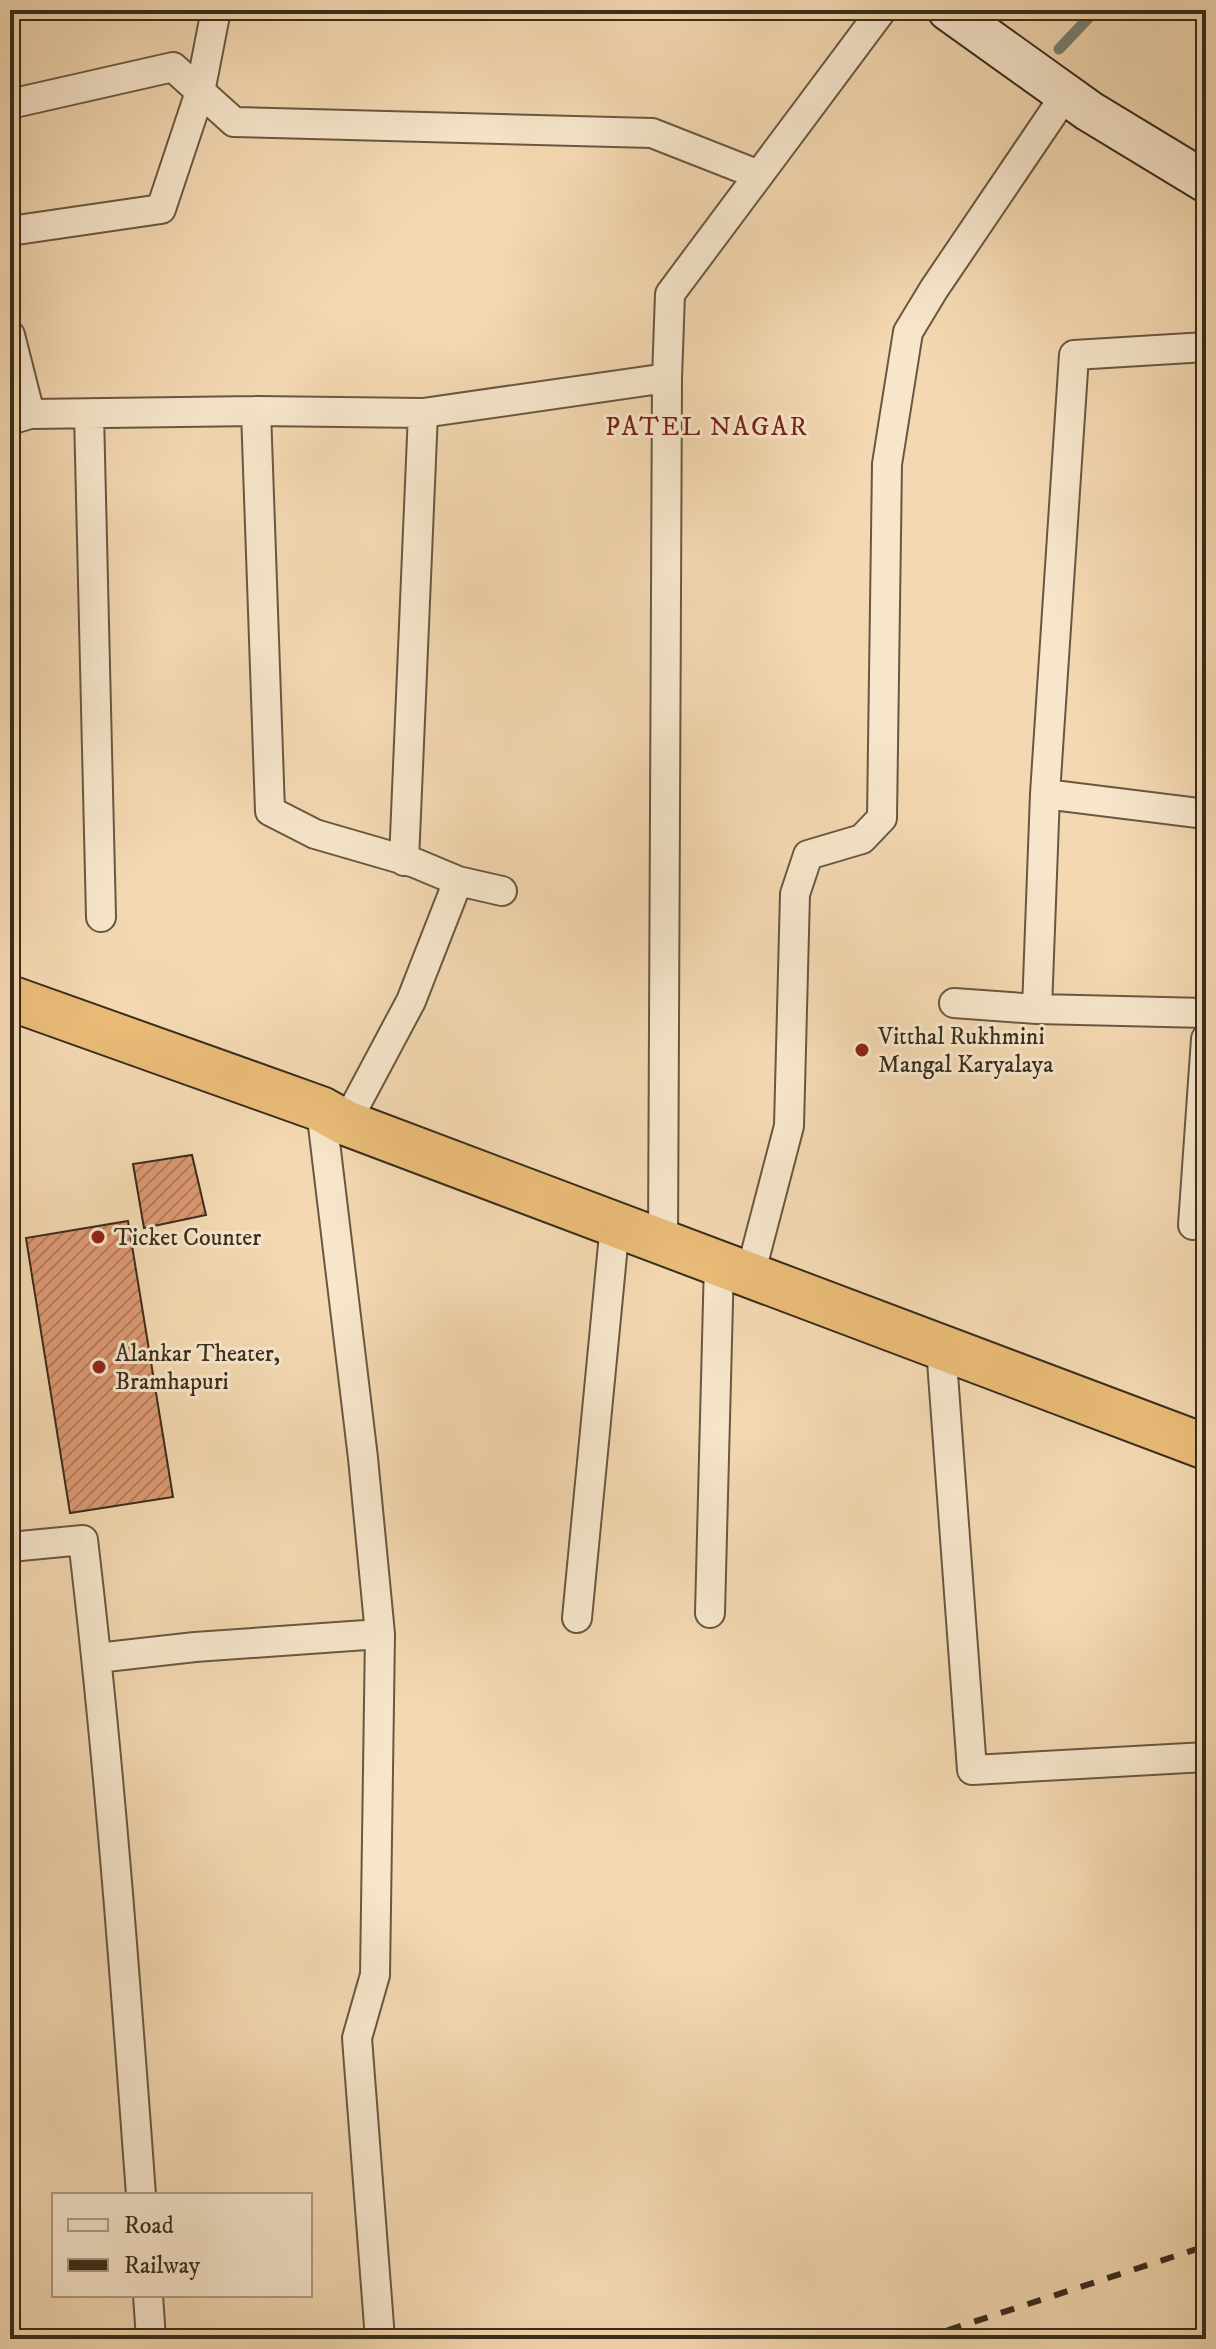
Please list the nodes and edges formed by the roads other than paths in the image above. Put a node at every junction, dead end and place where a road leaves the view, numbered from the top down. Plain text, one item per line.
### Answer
1 (216, 10) edge
2 (882, 10) edge
3 (948, 10) edge
4 (200, 92) junction
5 (1066, 94) junction
6 (10, 104) edge
7 (759, 175) junction
8 (1206, 182) edge
9 (10, 231) edge
10 (10, 335) edge
11 (1206, 347) edge
12 (667, 378) junction
13 (256, 411) junction
14 (423, 413) junction
15 (89, 414) junction
16 (20, 417) edge
17 (1045, 794) junction
18 (1206, 814) edge
19 (404, 861) junction
20 (458, 881) junction
21 (502, 891) dead end
22 (101, 917) dead end
23 (10, 998) edge
24 (954, 1003) dead end
25 (1037, 1009) junction
26 (1206, 1013) edge
27 (1206, 1039) edge
28 (333, 1116) junction
29 (615, 1224) junction
30 (1193, 1225) dead end
31 (663, 1242) junction
32 (735, 1269) junction
33 (941, 1347) junction
34 (1206, 1447) edge
35 (10, 1547) edge
36 (710, 1613) dead end
37 (577, 1618) dead end
38 (380, 1634) junction
39 (97, 1658) junction
40 (1206, 1757) edge
41 (141, 2193) edge
42 (148, 2297) edge
43 (151, 2339) edge
44 (380, 2339) edge

1 - 4 street
2 - 7 street
3 - 5 street
4 - 6 street
4 - 7 street
4 - 9 street
5 - 8 street
5 - 32 street
7 - 12 street
10 - 16 street
11 - 17 street
12 - 14 street
12 - 31 street
13 - 14 street
13 - 15 street
13 - 19 street
14 - 19 street
15 - 16 street
15 - 22 street
17 - 18 street
17 - 25 street
19 - 20 street
20 - 21 street
20 - 28 street
23 - 28 highway
24 - 25 street
25 - 26 street
27 - 30 street
28 - 29 highway
28 - 38 street
29 - 31 highway
29 - 37 street
31 - 32 highway
32 - 33 highway
32 - 36 street
33 - 34 highway
33 - 40 street
35 - 39 street
38 - 39 street
38 - 44 street
39 - 41 street
42 - 43 street

